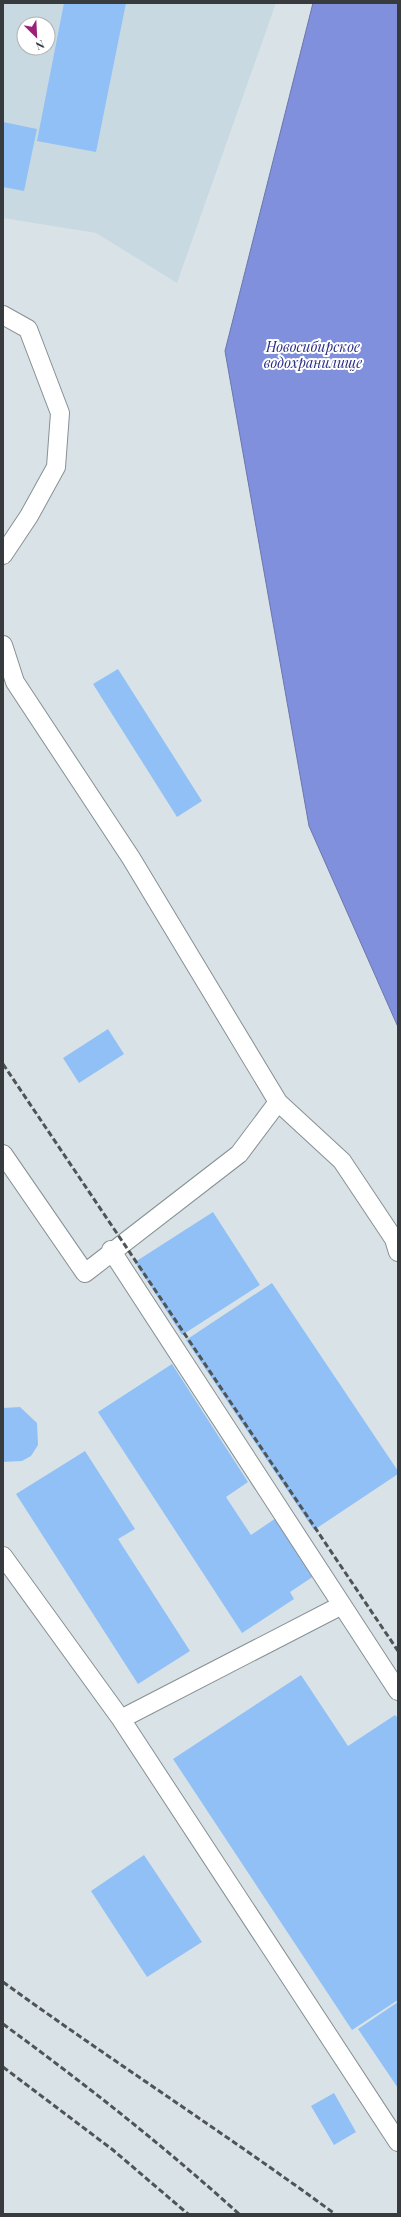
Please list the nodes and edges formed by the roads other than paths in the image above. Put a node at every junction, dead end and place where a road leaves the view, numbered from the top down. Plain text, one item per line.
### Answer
1 (3, 316) edge
2 (3, 555) edge
3 (3, 646) edge
4 (278, 1102) junction
5 (3, 1154) edge
6 (111, 1250) junction
7 (398, 1252) edge
8 (3, 1556) edge
9 (342, 1605) junction
10 (398, 1691) edge
11 (121, 1719) junction
12 (398, 2142) edge

1 - 2 lane
3 - 4 lane
4 - 6 lane
4 - 7 lane
5 - 6 lane
6 - 9 lane
8 - 11 lane
9 - 10 lane
9 - 11 lane
11 - 12 lane

